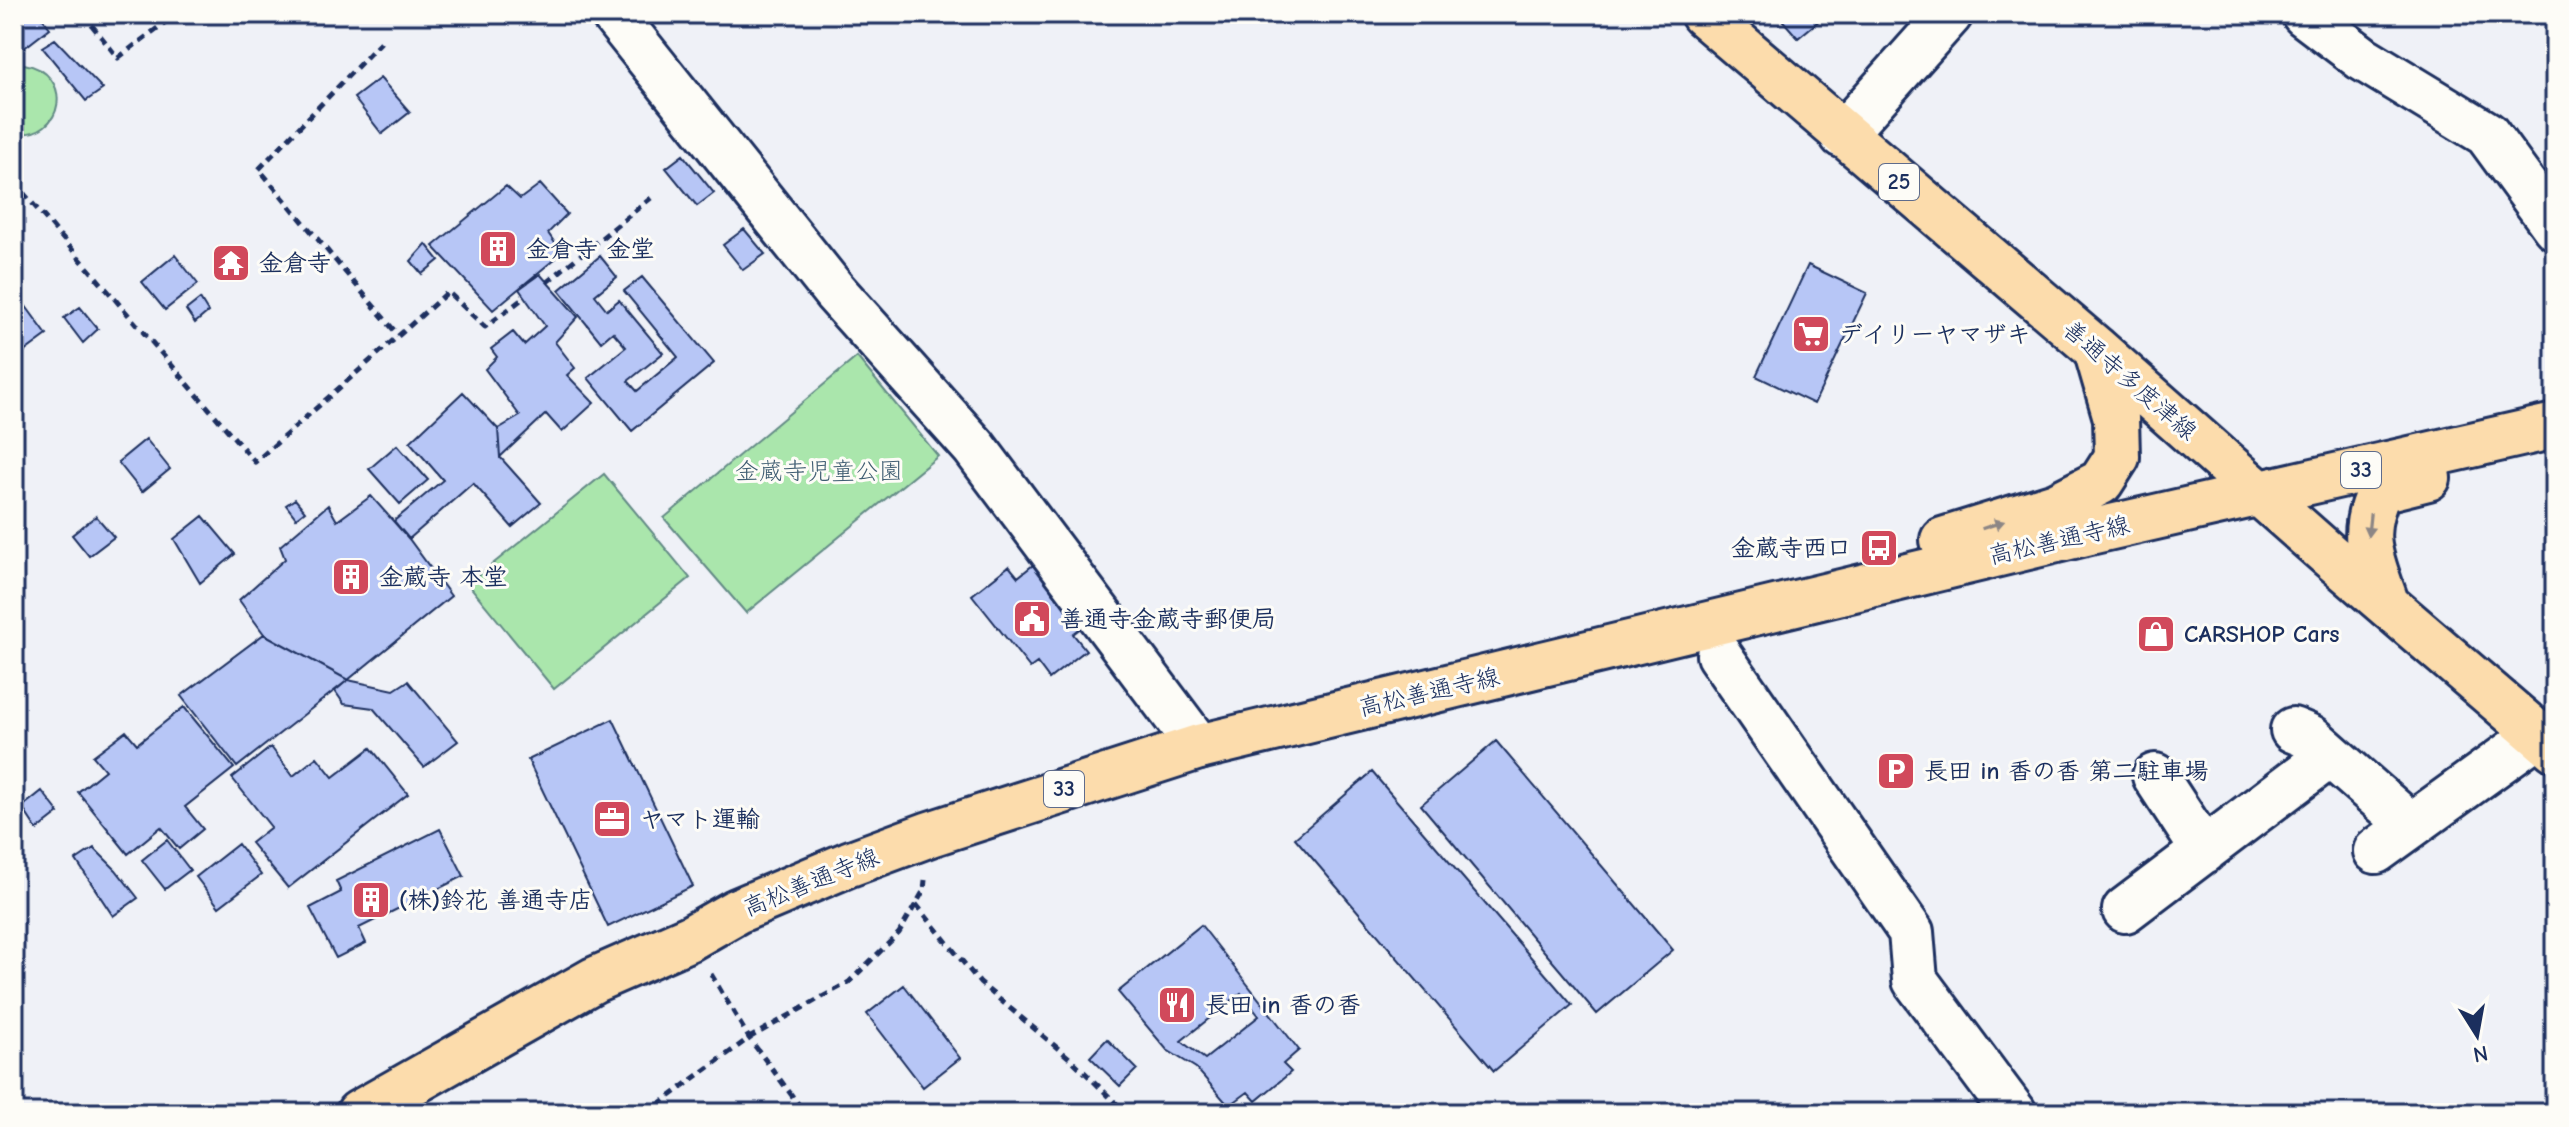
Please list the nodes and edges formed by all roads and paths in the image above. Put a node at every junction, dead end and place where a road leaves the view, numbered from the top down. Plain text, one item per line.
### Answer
1 (83, 14) edge
2 (176, 14) edge
3 (613, 14) edge
4 (1703, 14) edge
5 (1950, 14) edge
6 (2304, 14) edge
7 (381, 42) dead end
8 (1842, 135) junction
9 (14, 182) edge
10 (651, 198) dead end
11 (2555, 227) edge
12 (547, 282) dead end
13 (525, 297) dead end
14 (398, 335) junction
15 (2096, 349) junction
16 (2180, 424) junction
17 (2555, 426) edge
18 (2555, 446) edge
19 (2261, 493) junction
20 (2168, 515) junction
21 (1819, 598) junction
22 (2387, 606) junction
23 (1719, 655) dead end
24 (2293, 730) dead end
25 (2546, 742) edge
26 (1199, 747) junction
27 (2330, 755) junction
28 (2155, 776) dead end
29 (2410, 825) junction
30 (930, 834) junction
31 (2204, 851) junction
32 (2376, 851) dead end
33 (916, 904) junction
34 (2125, 910) dead end
35 (690, 938) junction
36 (749, 1038) junction
37 (359, 1113) edge
38 (647, 1113) edge
39 (805, 1113) edge
40 (1126, 1113) edge
41 (2014, 1113) edge

1 - 2 path
3 - 26 street
4 - 8 main road, 善通寺多度津線 / 25
5 - 8 street
6 - 11 street
7 - 14 path
8 - 15 main road, 善通寺多度津線 / 25
9 - 14 path
10 - 12 path
13 - 14 path
15 - 16 main road, 善通寺多度津線 / 25
21 -> 15 main road
16 - 19 main road, 善通寺多度津線 / 25
16 - 20 main road
17 - 19 main road, 高松善通寺線 / 33
18 -> 22 main road
19 - 20 main road, 高松善通寺線 / 33
19 - 22 main road, 善通寺多度津線 / 25
20 - 21 main road, 高松善通寺線 / 33
21 - 26 main road, 高松善通寺線 / 33
22 - 25 main road, 善通寺多度津線 / 25
23 - 41 street
24 - 27 street
25 - 29 street
26 - 30 main road, 高松善通寺線 / 33
27 - 29 street
27 - 31 street
28 - 31 street
29 - 32 street
30 - 33 path
30 - 35 main road, 高松善通寺線 / 33
31 - 34 street
33 - 36 path
33 - 40 path
35 - 36 path
35 - 37 main road, 高松善通寺線 / 33
36 - 38 path
36 - 39 path

